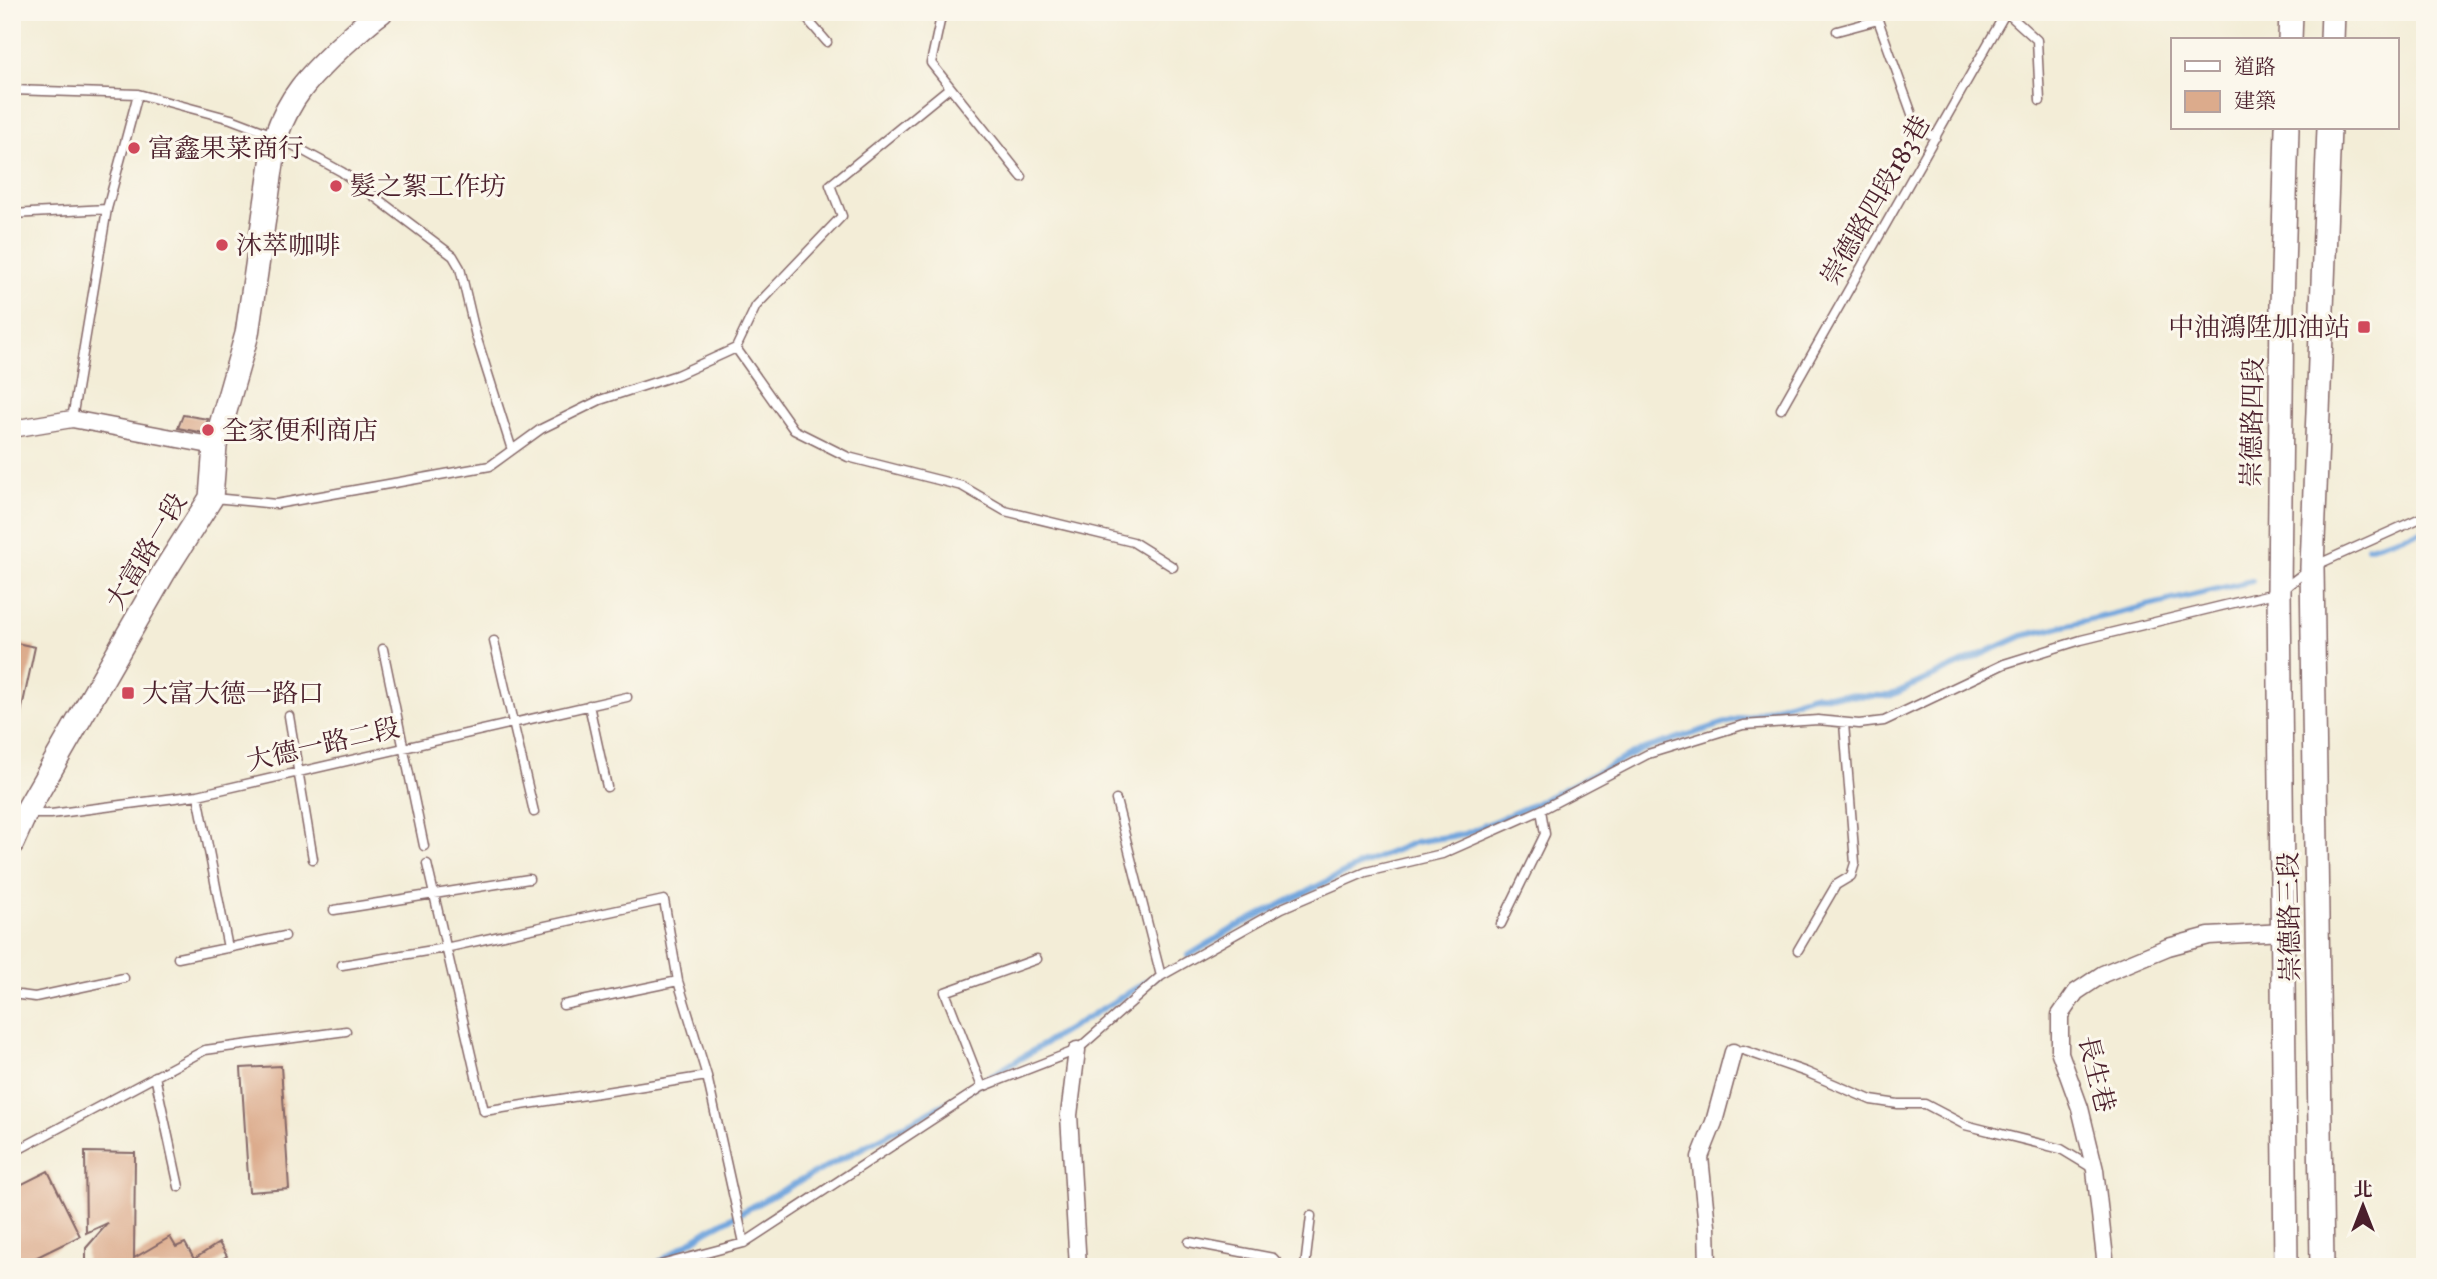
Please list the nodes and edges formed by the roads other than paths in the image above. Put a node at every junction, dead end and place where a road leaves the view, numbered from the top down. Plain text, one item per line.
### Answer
1 (381, 12) edge
2 (801, 12) edge
3 (942, 12) edge
4 (2006, 12) edge
5 (2291, 12) edge
6 (2333, 12) edge
7 (1837, 31) dead end
8 (2290, 38) edge
9 (2332, 38) edge
10 (827, 42) dead end
11 (949, 88) junction
12 (12, 90) edge
13 (138, 94) junction
14 (2040, 101) dead end
15 (2287, 130) edge
16 (2329, 130) edge
17 (276, 136) junction
18 (1936, 137) junction
19 (1022, 177) dead end
20 (107, 209) junction
21 (12, 215) edge
22 (736, 348) junction
23 (1781, 409) dead end
24 (72, 419) junction
25 (12, 429) edge
26 (215, 446) junction
27 (512, 450) junction
28 (211, 498) junction
29 (2425, 516) edge
30 (1173, 566) dead end
31 (2312, 566) junction
32 (2279, 592) junction
33 (494, 641) dead end
34 (383, 649) dead end
35 (627, 697) dead end
36 (589, 705) junction
37 (289, 716) dead end
38 (513, 723) junction
39 (1844, 723) junction
40 (402, 747) junction
41 (299, 772) junction
42 (607, 787) dead end
43 (198, 794) junction
44 (1116, 800) dead end
45 (1541, 810) junction
46 (534, 812) dead end
47 (19, 814) edge
48 (12, 843) edge
49 (424, 846) dead end
50 (313, 859) dead end
51 (427, 864) dead end
52 (529, 879) dead end
53 (432, 893) junction
54 (334, 910) dead end
55 (1501, 924) dead end
56 (2284, 932) junction
57 (285, 936) dead end
58 (228, 948) junction
59 (445, 948) junction
60 (1798, 950) dead end
61 (178, 958) dead end
62 (1037, 959) dead end
63 (342, 965) dead end
64 (1161, 975) junction
65 (124, 978) dead end
66 (678, 981) junction
67 (12, 994) edge
68 (563, 1005) dead end
69 (346, 1031) dead end
70 (1077, 1050) junction
71 (1738, 1051) joint
72 (155, 1076) junction
73 (707, 1076) junction
74 (982, 1087) junction
75 (12, 1153) edge
76 (2095, 1170) junction
77 (179, 1187) dead end
78 (1311, 1216) dead end
79 (1189, 1242) dead end
80 (744, 1243) junction
81 (653, 1267) edge
82 (1078, 1267) edge
83 (1281, 1267) edge
84 (1305, 1267) edge
85 (1707, 1267) edge
86 (2106, 1267) edge
87 (2286, 1267) edge
88 (2322, 1267) edge

1 - 17 street, 大富路一段
2 - 10 lane
3 - 11 lane
4 - 14 lane
4 - 18 lane, 崇德路四段183巷
5 - 8 street
6 - 9 street
7 - 18 lane
11 - 19 lane
11 - 22 lane
12 - 13 lane
13 - 17 lane
13 - 20 lane
15 - 32 street, 崇德路四段
16 - 31 street
17 - 26 street, 大富路一段
17 - 27 lane
18 - 23 lane, 崇德路四段183巷
20 - 21 lane
20 - 24 lane
22 - 27 lane
22 - 30 lane
24 - 25 street
24 - 26 street
26 - 28 street, 大富路一段
27 - 28 lane
28 - 47 street, 大富路一段
29 - 31 lane
31 - 32 lane
31 - 88 street, 崇德路三段
32 - 39 lane
32 - 56 street, 崇德路三段
33 - 38 lane
34 - 40 lane
35 - 36 lane, 大德一路二段
36 - 38 lane, 大德一路二段
36 - 42 lane
37 - 41 lane
38 - 40 lane, 大德一路二段
38 - 46 lane
39 - 45 lane
39 - 60 lane
40 - 41 lane, 大德一路二段
40 - 49 lane
41 - 43 lane, 大德一路二段
41 - 50 lane
43 - 47 lane, 大德一路二段
43 - 58 lane
44 - 64 lane
45 - 55 lane
45 - 64 lane
47 - 48 street, 大富路一段
51 - 53 lane
52 - 53 lane
53 - 54 lane
53 - 59 lane
56 - 76 street, 長生巷
56 - 87 street, 崇德路三段
57 - 58 lane
58 - 61 lane
59 - 63 lane
59 - 66 lane
59 - 73 lane
62 - 74 lane
64 - 70 lane
65 - 67 lane
66 - 68 lane
66 - 73 lane
69 - 72 lane
70 - 74 lane
70 - 82 street
71 - 76 lane
71 - 85 street
72 - 75 lane
72 - 77 lane
73 - 80 lane
74 - 80 lane
76 - 86 street, 長生巷
78 - 84 lane
79 - 83 lane
80 - 81 lane

